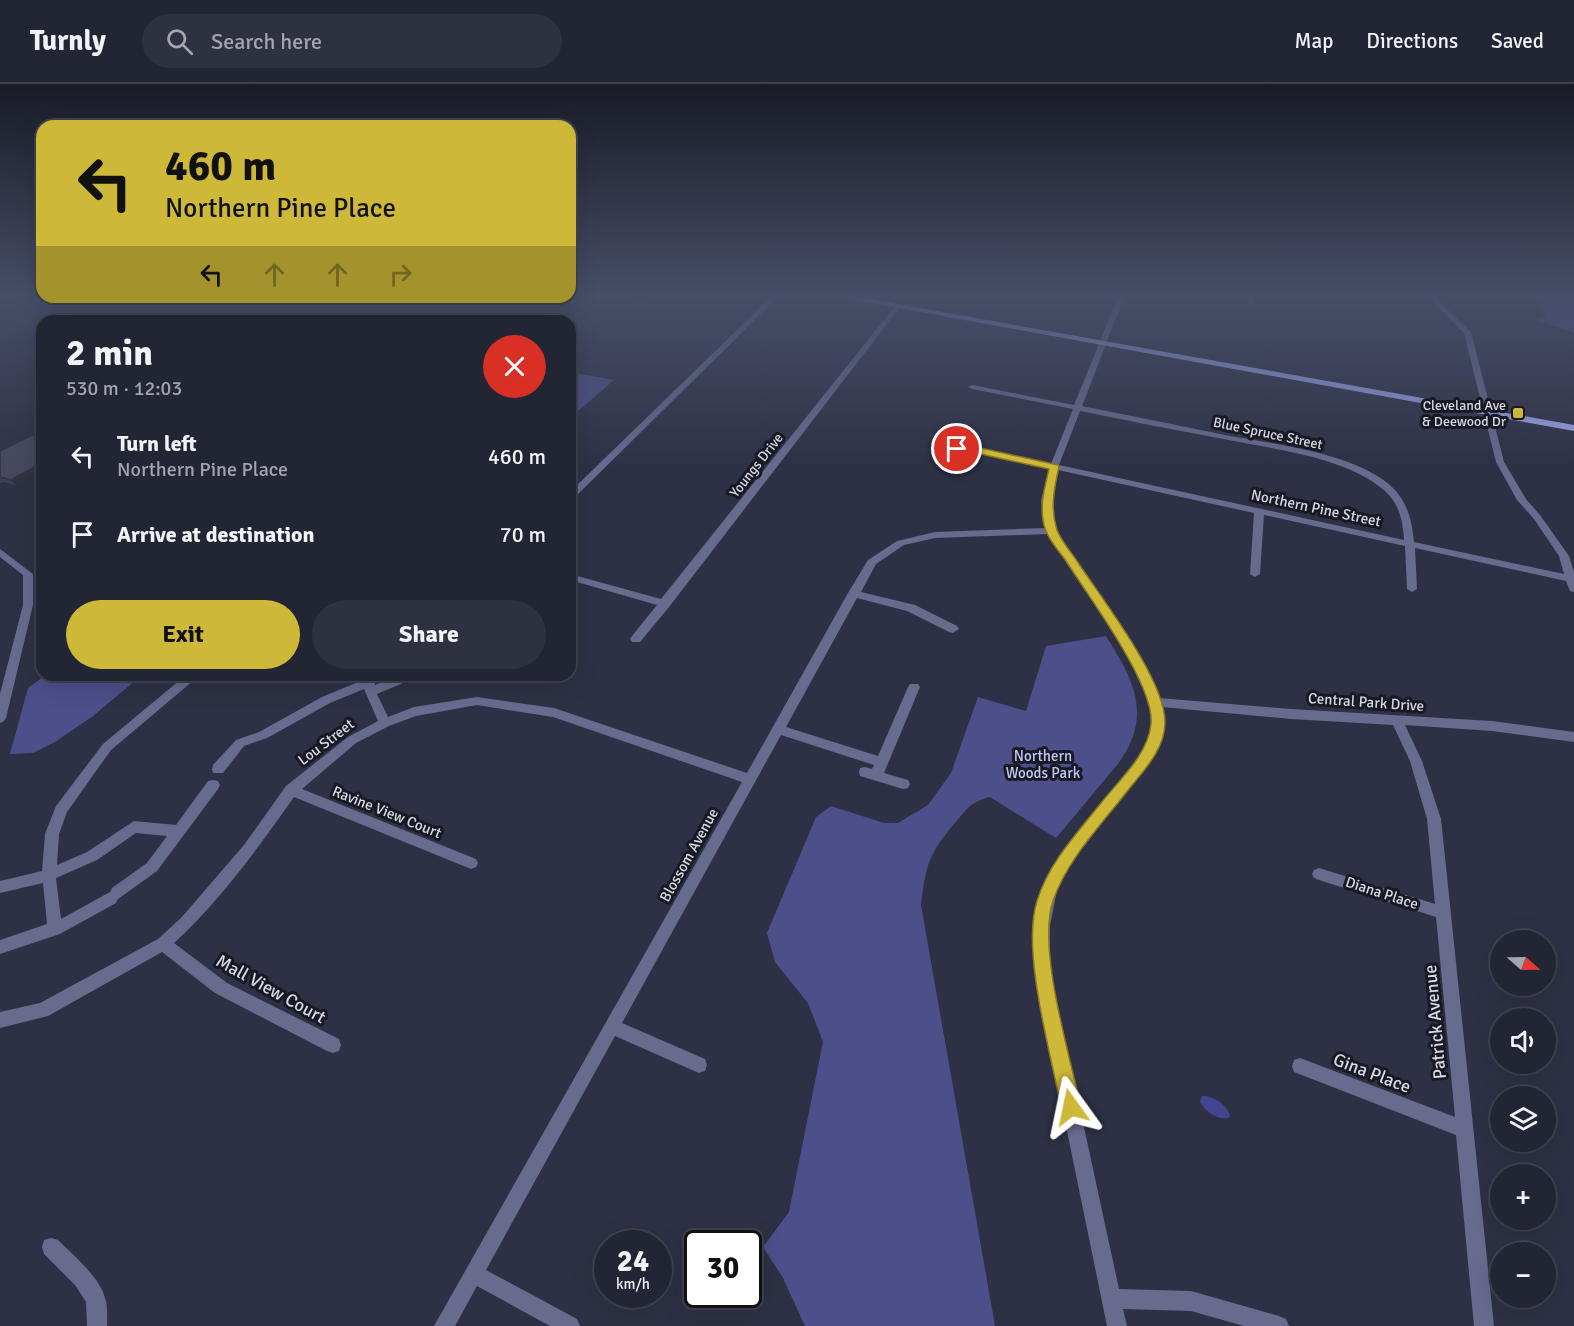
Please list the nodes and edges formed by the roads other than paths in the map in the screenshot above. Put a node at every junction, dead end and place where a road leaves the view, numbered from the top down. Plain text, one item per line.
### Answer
1 (718, 353) edge
2 (861, 353) edge
3 (1098, 353) edge
4 (1158, 353) edge
5 (1472, 353) edge
6 (972, 387) dead end
7 (1077, 408) junction
8 (1487, 412) junction
9 (1574, 428) edge
10 (939, 448) dead end
11 (1054, 467) junction
12 (576, 491) edge
13 (1259, 512) junction
14 (1052, 531) junction
15 (1408, 544) junction
16 (0, 552) edge
17 (1255, 574) dead end
18 (576, 579) edge
19 (1572, 584) edge
20 (1412, 589) dead end
21 (854, 593) junction
22 (665, 604) junction
23 (953, 629) dead end
24 (636, 639) dead end
25 (187, 681) edge
26 (369, 683) edge
27 (4, 685) edge
28 (914, 687) dead end
29 (1155, 702) junction
30 (0, 718) edge
31 (1397, 721) junction
32 (385, 723) junction
33 (777, 729) junction
34 (1574, 737) edge
35 (882, 762) junction
36 (218, 769) dead end
37 (750, 779) junction
38 (903, 784) dead end
39 (213, 785) dead end
40 (291, 790) junction
41 (180, 831) junction
42 (471, 863) dead end
43 (1319, 874) dead end
44 (49, 875) junction
45 (0, 887) edge
46 (1444, 913) junction
47 (55, 929) junction
48 (163, 944) junction
49 (0, 947) edge
50 (0, 1020) edge
51 (612, 1027) junction
52 (333, 1045) dead end
53 (699, 1065) dead end
54 (1300, 1066) dead end
55 (1464, 1129) junction
56 (51, 1247) dead end
57 (473, 1273) junction
58 (1111, 1299) junction
59 (97, 1326) edge
60 (444, 1326) edge
61 (570, 1326) edge
62 (1117, 1326) edge
63 (1279, 1326) edge
64 (1484, 1326) edge

1 - 12 street
2 - 22 street, Youngs Drive
3 - 7 street
4 - 8 main road
5 - 8 street
6 - 7 street, Blue Spruce Street
7 - 11 street
7 - 15 street, Blue Spruce Street
8 - 9 main road
8 - 19 street
10 - 11 street, Northern Pine Street
11 - 13 street, Northern Pine Street
11 - 14 street
13 - 15 street, Northern Pine Street
13 - 17 street
14 - 21 street, Blossom Avenue
14 - 29 street
15 - 19 street, Northern Pine Street
15 - 20 street, Blue Spruce Street
16 - 27 street
18 - 22 street
21 - 23 street
21 - 33 street, Blossom Avenue
22 - 24 street, Youngs Drive
25 - 44 street
26 - 32 street
26 - 36 street
27 - 30 street
28 - 35 street
29 - 31 street, Central Park Drive
29 - 58 street
31 - 34 street, Central Park Drive
31 - 46 street, Patrick Avenue
32 - 37 street, Lou Street
32 - 40 street, Lou Street
33 - 35 street
33 - 37 street, Blossom Avenue
35 - 38 street
37 - 51 street, Blossom Avenue
39 - 41 street
40 - 42 street, Ravine View Court
40 - 48 street, Lou Street
41 - 44 street
41 - 47 street
43 - 46 street, Diana Place
44 - 45 street
44 - 47 street
46 - 55 street, Patrick Avenue
47 - 49 street
48 - 50 street, Lou Street
48 - 52 street, Mall View Court
51 - 53 street
51 - 57 street, Blossom Avenue
54 - 55 street, Gina Place
55 - 64 street, Patrick Avenue
56 - 59 street
57 - 60 street, Blossom Avenue
57 - 61 street
58 - 62 street
58 - 63 street

